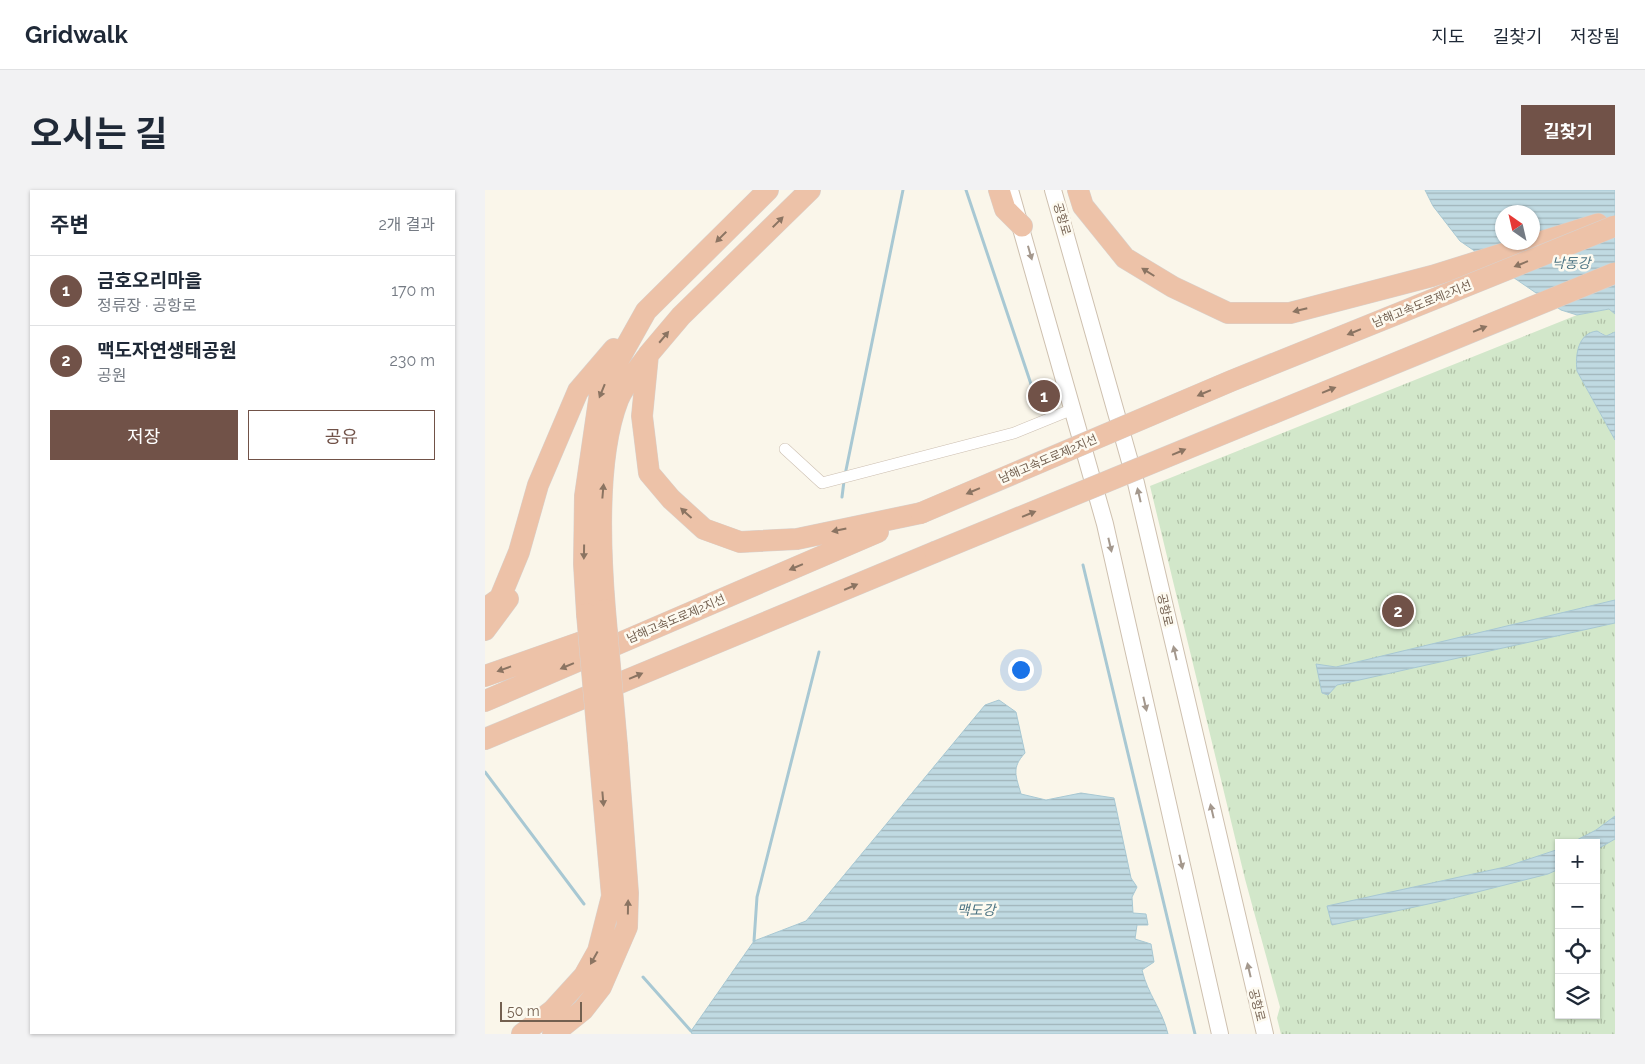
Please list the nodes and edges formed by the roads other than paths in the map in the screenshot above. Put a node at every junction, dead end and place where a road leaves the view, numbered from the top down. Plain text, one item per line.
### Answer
1 (768, 190) edge
2 (810, 190) edge
3 (999, 190) edge
4 (1010, 190) edge
5 (1053, 190) edge
6 (1078, 190) edge
7 (1615, 218) edge
8 (1022, 226) junction
9 (1615, 226) edge
10 (1615, 273) edge
11 (646, 311) junction
12 (648, 355) junction
13 (578, 391) junction
14 (1073, 408) junction
15 (785, 449) dead end
16 (921, 513) junction
17 (749, 587) junction
18 (485, 609) edge
19 (596, 612) junction
20 (485, 630) edge
21 (485, 676) edge
22 (485, 701) edge
23 (543, 715) junction
24 (485, 739) edge
25 (485, 748) edge
26 (608, 748) junction
27 (522, 1034) edge
28 (553, 1034) edge
29 (1220, 1034) edge
30 (1265, 1034) edge

1 -> 11 highway
12 -> 2 highway
3 - 8 highway
4 - 8 main road
30 -> 5 main road, 공항로
7 -> 6 highway
8 -> 14 main road
9 -> 16 highway, 남해고속도로제2지선, bridge
23 -> 10 highway, bridge
11 - 13 highway
11 -> 19 highway
16 -> 12 highway
19 -> 12 highway
13 - 18 highway
13 - 20 highway
14 - 15 street
14 -> 29 main road
16 -> 17 highway, 남해고속도로제2지선
17 -> 21 highway
17 -> 22 highway, 남해고속도로제2지선
19 - 26 highway, bridge
23 - 24 highway
23 - 25 highway
26 -> 27 highway
28 -> 26 highway

